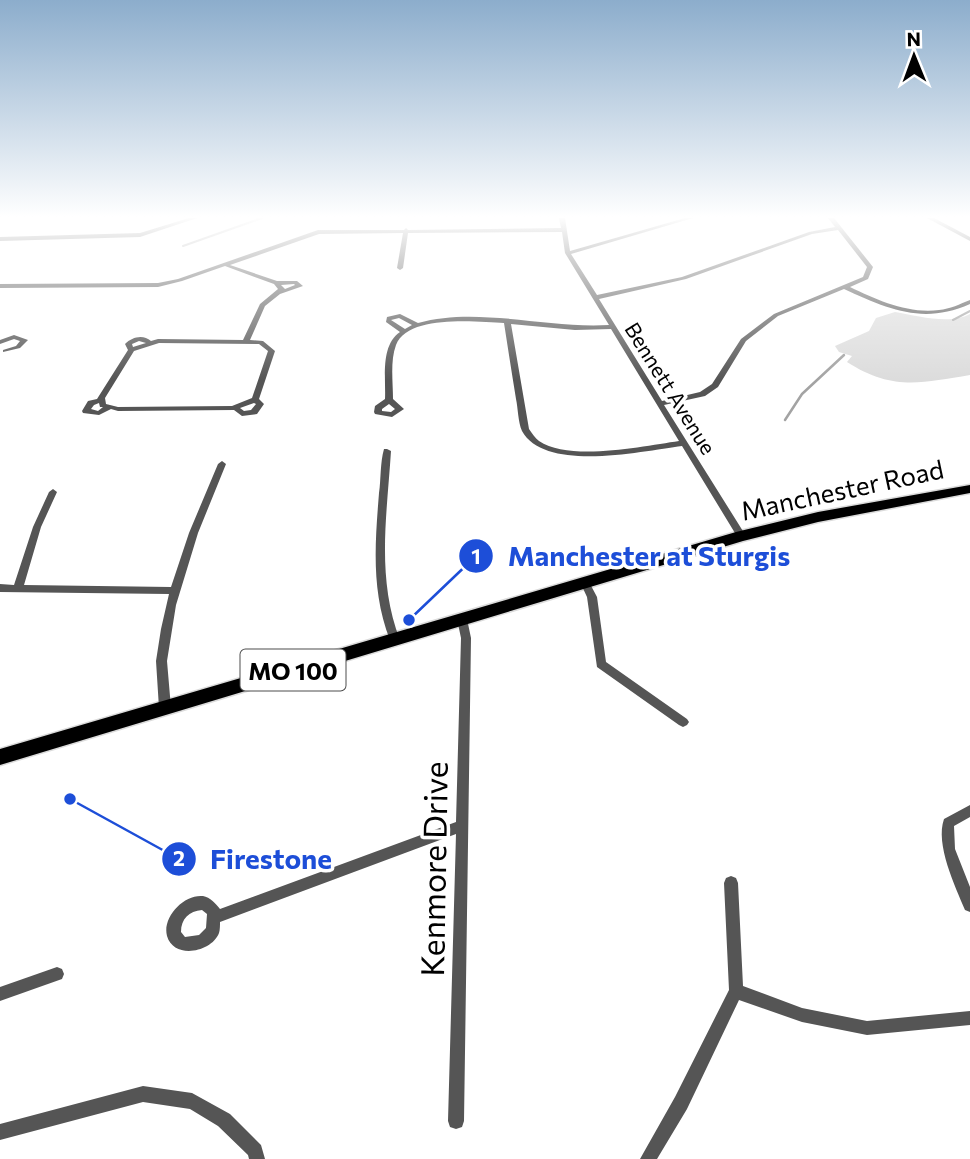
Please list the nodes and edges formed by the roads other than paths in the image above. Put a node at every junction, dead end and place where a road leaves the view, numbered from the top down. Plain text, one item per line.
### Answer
1 (202, 272) edge
2 (246, 272) edge
3 (581, 272) edge
4 (701, 272) edge
5 (868, 272) edge
6 (276, 283) junction
7 (0, 286) edge
8 (845, 287) junction
9 (281, 292) junction
10 (598, 297) junction
11 (970, 302) edge
12 (507, 321) junction
13 (417, 325) junction
14 (613, 327) junction
15 (404, 331) junction
16 (246, 341) junction
17 (0, 343) edge
18 (2, 354) edge
19 (389, 400) dead end
20 (661, 403) junction
21 (685, 443) junction
22 (387, 451) dead end
23 (222, 464) dead end
24 (970, 489) edge
25 (53, 492) dead end
26 (741, 536) junction
27 (585, 582) junction
28 (0, 589) edge
29 (18, 589) junction
30 (176, 590) junction
31 (462, 619) junction
32 (395, 639) junction
33 (165, 708) junction
34 (683, 722) dead end
35 (0, 757) edge
36 (970, 811) edge
37 (461, 826) junction
38 (731, 883) dead end
39 (970, 905) edge
40 (216, 917) dead end
41 (57, 974) dead end
42 (736, 991) junction
43 (0, 994) edge
44 (970, 1018) edge
45 (456, 1121) dead end
46 (0, 1132) edge
47 (257, 1159) edge
48 (648, 1159) edge

1 - 7 street
2 - 6 street
3 - 10 street, Bennett Avenue
4 - 10 street
5 - 8 street
6 - 9 street
6 - 9 street
8 - 11 street
8 - 20 street
9 - 16 street
10 - 14 street, Bennett Avenue
12 - 13 street
12 - 14 street
12 - 21 street
13 - 15 street
13 - 15 street
14 - 20 street, Bennett Avenue
15 - 19 street
16 - 16 street
17 - 18 street
17 - 18 street
20 - 21 street, Bennett Avenue
21 - 26 street, Bennett Avenue
22 - 32 street
23 - 30 street
24 - 26 main road, Manchester Road / MO 100
25 - 29 street
26 - 27 main road, Manchester Road / MO 100
27 - 31 main road, Manchester Road / MO 100
27 - 34 street
28 - 29 street
29 - 30 street
30 - 33 street
31 - 32 main road, Manchester Road / MO 100
31 - 37 street, Kenmore Drive
32 - 33 main road, Manchester Road / MO 100
33 - 35 main road, Manchester Road / MO 100
36 - 39 street
37 - 40 street
37 - 45 street, Kenmore Drive
38 - 42 street
41 - 43 street
42 - 44 street
42 - 48 street
46 - 47 street

